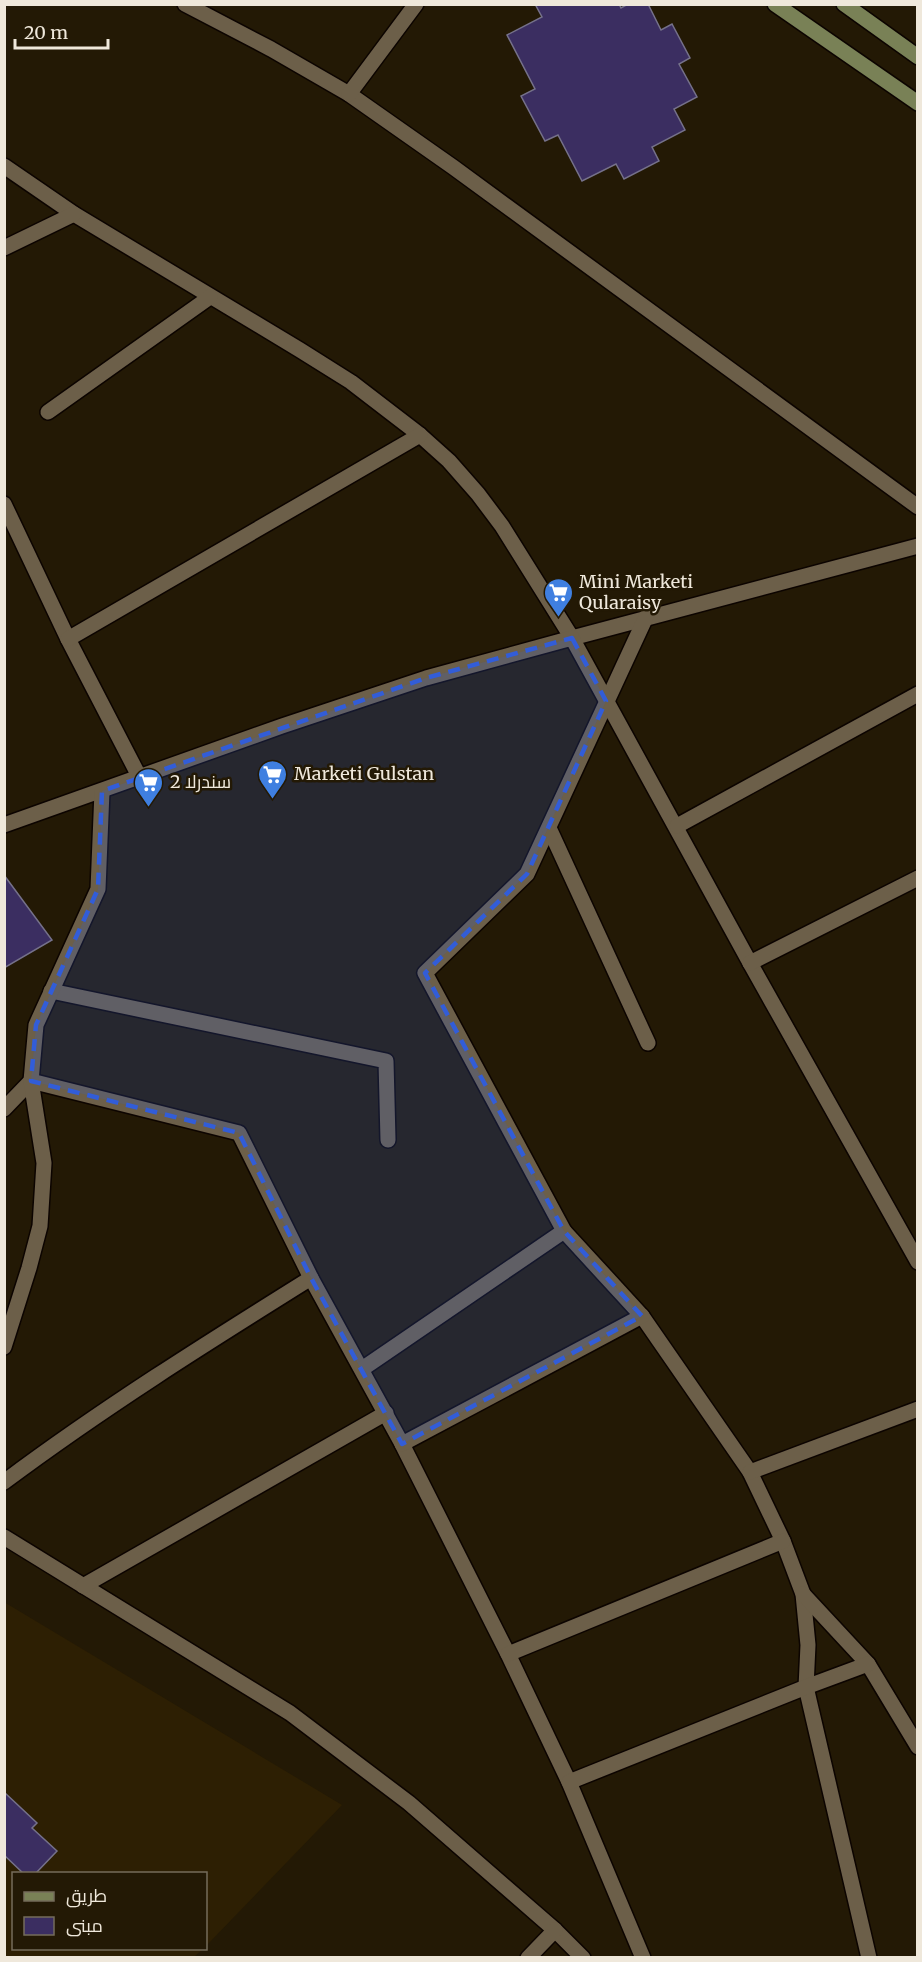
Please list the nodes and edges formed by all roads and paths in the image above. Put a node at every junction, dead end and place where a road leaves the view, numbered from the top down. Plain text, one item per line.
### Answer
1 (185, 4) edge
2 (416, 4) edge
3 (775, 4) edge
4 (844, 4) edge
5 (918, 57) edge
6 (349, 94) junction
7 (918, 103) edge
8 (4, 166) edge
9 (74, 214) junction
10 (4, 248) edge
11 (210, 297) junction
12 (48, 412) dead end
13 (420, 435) junction
14 (4, 504) edge
15 (918, 507) edge
16 (918, 546) edge
17 (646, 617) junction
18 (572, 638) junction
19 (68, 639) junction
20 (918, 694) edge
21 (606, 701) junction
22 (141, 778) junction
23 (102, 791) junction
24 (4, 825) edge
25 (676, 826) junction
26 (549, 828) junction
27 (918, 878) edge
28 (750, 963) junction
29 (51, 990) junction
30 (648, 1044) dead end
31 (31, 1081) junction
32 (4, 1109) edge
33 (388, 1140) dead end
34 (564, 1231) junction
35 (918, 1262) edge
36 (311, 1278) junction
37 (642, 1316) junction
38 (4, 1347) edge
39 (362, 1369) junction
40 (918, 1409) edge
41 (386, 1413) junction
42 (402, 1444) junction
43 (750, 1472) junction
44 (4, 1482) edge
45 (4, 1537) edge
46 (783, 1541) junction
47 (83, 1586) junction
48 (803, 1594) junction
49 (508, 1654) junction
50 (868, 1665) junction
51 (806, 1687) junction
52 (918, 1747) edge
53 (569, 1782) junction
54 (555, 1930) junction
55 (528, 1958) edge
56 (583, 1958) edge
57 (643, 1958) edge
58 (869, 1958) edge

1 - 6 street
2 - 6 street
3 - 7 main road
4 - 5 main road
6 - 15 street
8 - 9 street
9 - 10 street
9 - 11 street
11 - 12 street
11 - 13 street
13 - 18 street
13 - 19 street
14 - 19 street
16 - 17 street
17 - 18 street
17 - 21 street
18 - 21 street
18 - 22 street
19 - 22 street
20 - 25 street
21 - 25 street
21 - 26 street
22 - 23 street
23 - 24 street
23 - 29 street
25 - 28 street
26 - 30 street
26 - 34 street
27 - 28 street
28 - 35 street
29 - 31 street
29 - 33 street
31 - 32 street
31 - 36 street
31 - 38 street
34 - 37 street
34 - 39 street
36 - 39 street
36 - 44 street
37 - 42 street
37 - 43 street
39 - 41 street
40 - 43 street
41 - 42 street
41 - 47 street
42 - 49 street
43 - 46 street
45 - 47 street
46 - 48 street
46 - 49 street
47 - 54 street
48 - 50 street
48 - 51 street
49 - 53 street
50 - 51 street
50 - 52 street
51 - 53 street
51 - 58 street
53 - 57 street
54 - 55 street
54 - 56 street

